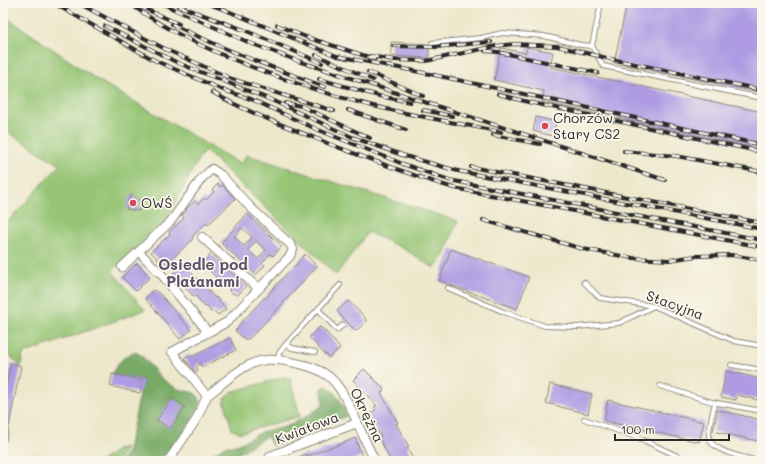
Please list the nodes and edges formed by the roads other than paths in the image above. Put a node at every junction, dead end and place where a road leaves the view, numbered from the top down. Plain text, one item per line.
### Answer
1 (601, 3) edge
2 (432, 43) dead end
3 (592, 46) junction
4 (762, 98) edge
5 (202, 237) dead end
6 (139, 252) junction
7 (122, 268) dead end
8 (584, 282) dead end
9 (340, 285) dead end
10 (448, 288) dead end
11 (259, 289) junction
12 (654, 306) junction
13 (318, 309) junction
14 (343, 324) dead end
15 (208, 333) junction
16 (286, 344) junction
17 (762, 346) edge
18 (315, 352) dead end
19 (278, 360) junction
20 (731, 365) dead end
21 (762, 370) edge
22 (660, 386) dead end
23 (207, 396) junction
24 (715, 403) junction
25 (762, 411) edge
26 (584, 419) dead end
27 (358, 423) junction
28 (168, 461) edge
29 (272, 461) edge
30 (375, 461) edge
31 (688, 461) edge
32 (757, 461) edge

1 - 3 lane
2 - 3 lane
3 - 4 lane
5 - 11 street
6 - 7 street
6 - 11 street
6 - 15 street
8 - 12 lane, Stacyjna
9 - 13 lane
10 - 12 lane
11 - 15 street
12 - 17 lane, Stacyjna
13 - 14 lane
13 - 16 lane
15 - 23 street
16 - 18 lane
16 - 19 lane
19 - 23 street, Okrężna
19 - 27 street, Okrężna
20 - 21 lane
22 - 24 lane
23 - 28 street, Okrężna
24 - 25 lane
24 - 32 lane
26 - 31 lane
27 - 29 street, Kwiatowa
27 - 30 street, Okrężna

